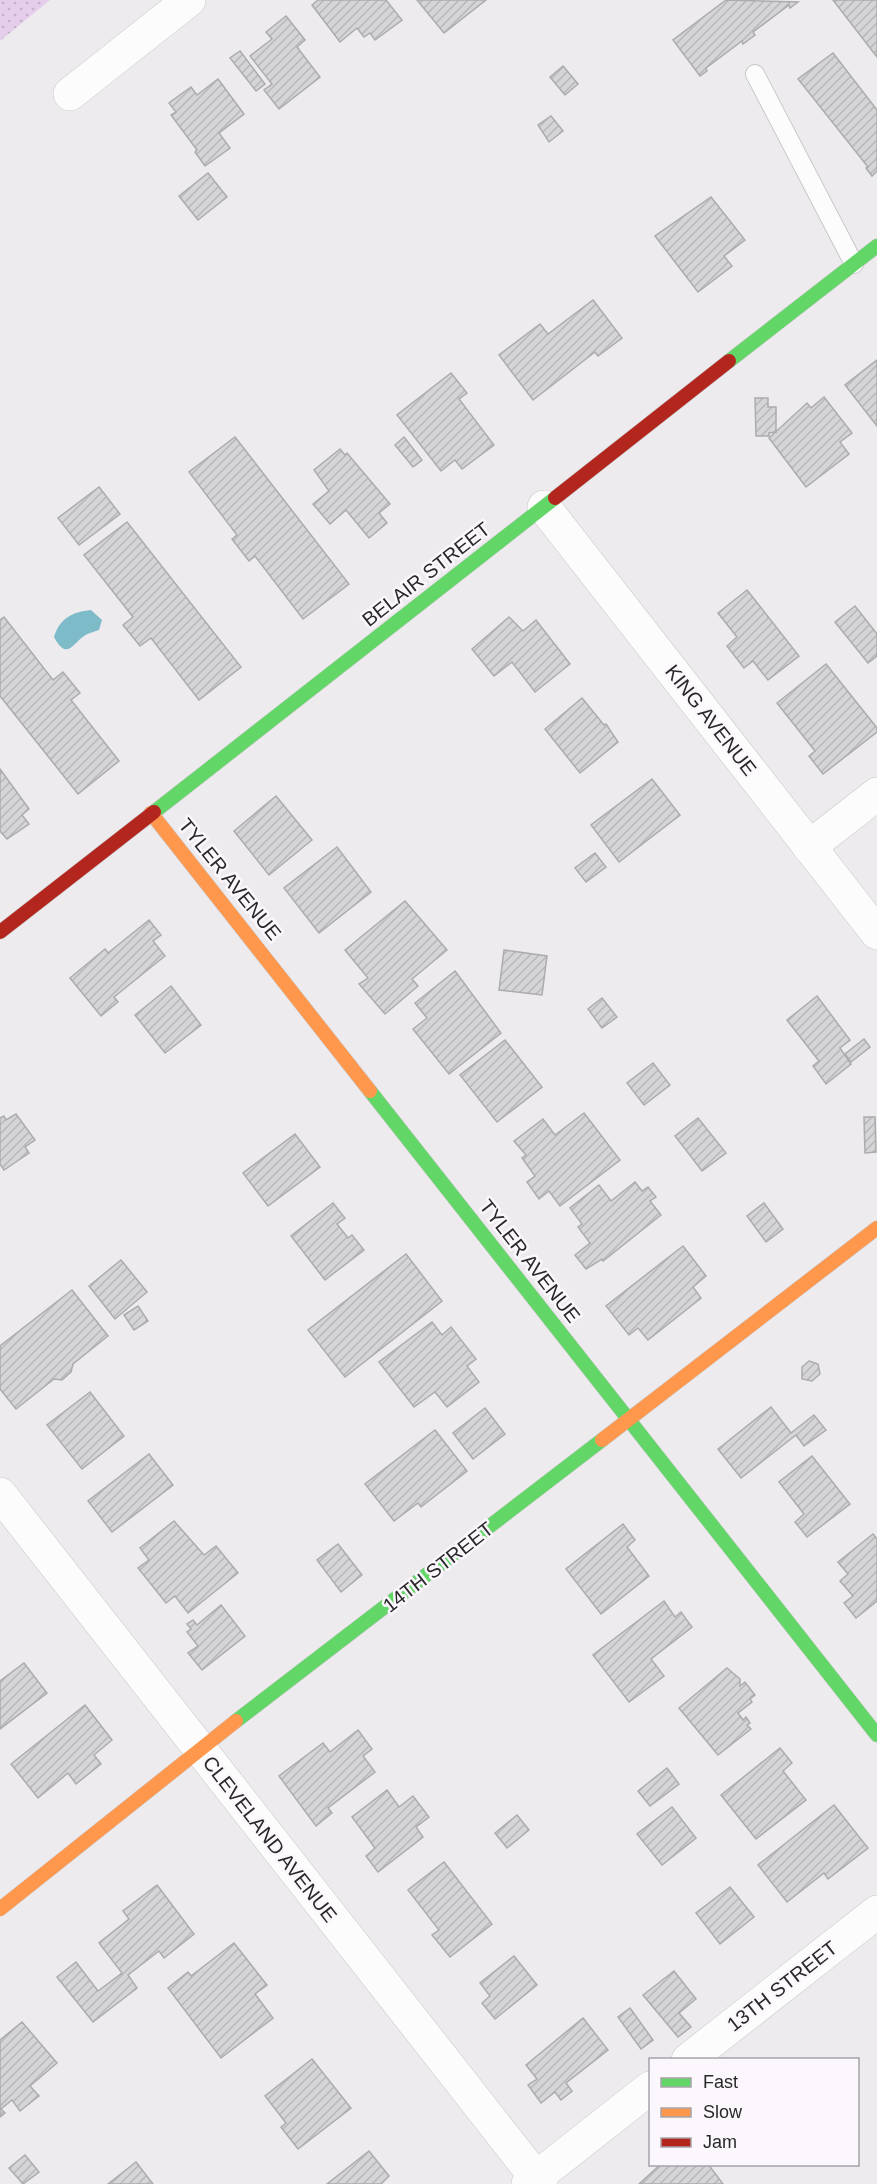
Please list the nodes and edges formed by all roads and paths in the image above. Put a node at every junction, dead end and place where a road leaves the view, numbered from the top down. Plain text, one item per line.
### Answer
1 (189, 0) edge
2 (755, 74) dead end
3 (70, 94) dead end
4 (877, 246) edge
5 (854, 264) junction
6 (544, 507) junction
7 (877, 794) edge
8 (151, 813) junction
9 (809, 847) junction
10 (0, 932) edge
11 (877, 933) edge
12 (877, 1228) edge
13 (629, 1419) junction
14 (0, 1494) edge
15 (877, 1734) edge
16 (201, 1750) junction
17 (0, 1909) edge
18 (877, 1912) edge
19 (691, 2058) edge
20 (649, 2090) edge
21 (535, 2182) edge

1 - 3 street
2 - 5 lane
4 - 5 street, BELAIR STREET
5 - 6 street, BELAIR STREET
6 - 8 street, BELAIR STREET
6 - 9 street, KING AVENUE
7 - 9 street
8 - 10 street, BELAIR STREET
8 - 13 street, TYLER AVENUE
9 - 11 street, KING AVENUE
12 - 13 street, 14TH STREET
13 - 15 street, TYLER AVENUE
13 - 16 street, 14TH STREET
14 - 16 street, CLEVELAND AVENUE
16 - 17 street, 14TH STREET
16 - 21 street, CLEVELAND AVENUE
18 - 19 street, 13TH STREET
20 - 21 street

